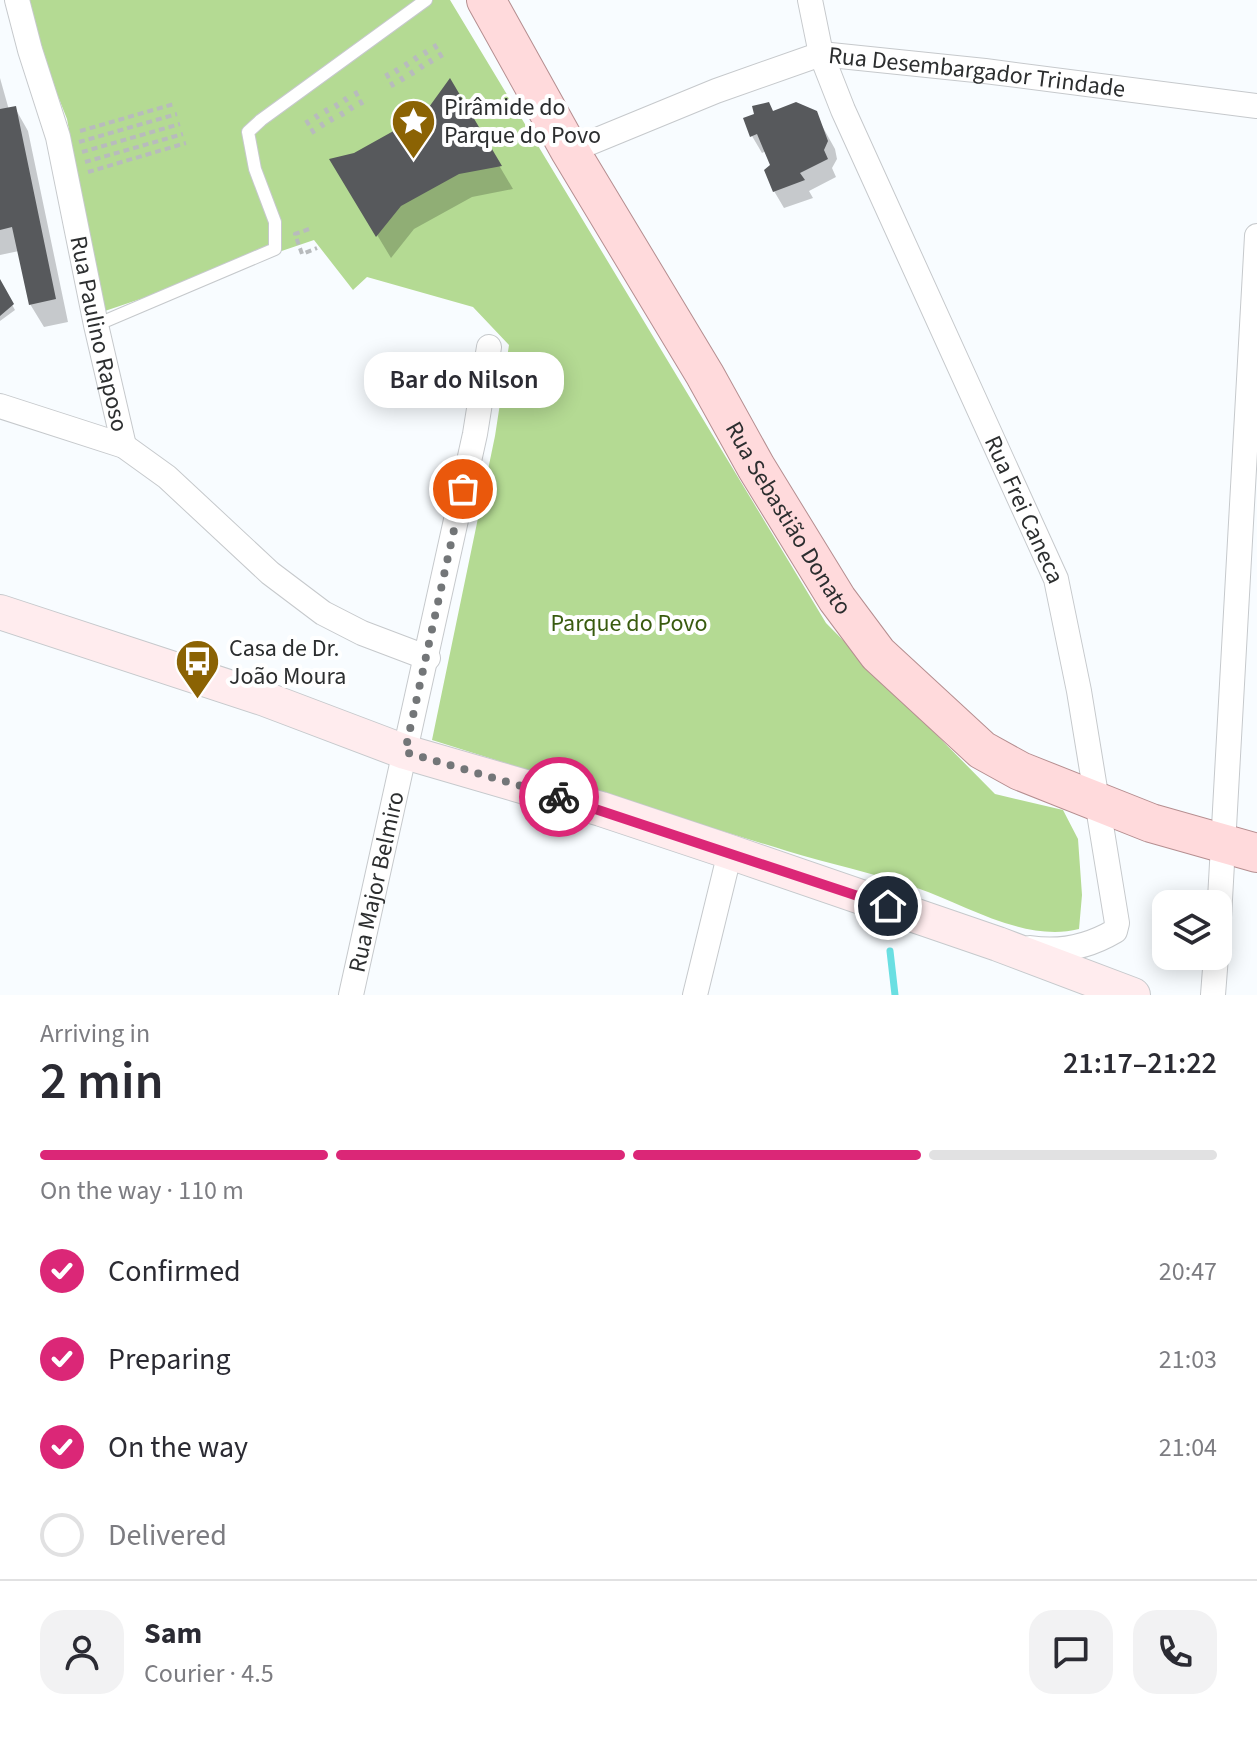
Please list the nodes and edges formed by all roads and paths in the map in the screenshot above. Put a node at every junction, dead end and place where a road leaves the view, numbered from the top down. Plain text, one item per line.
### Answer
1 (17, 0) edge
2 (426, 0) edge
3 (486, 0) edge
4 (810, 0) edge
5 (434, 44) dead end
6 (424, 50) dead end
7 (821, 54) junction
8 (414, 56) dead end
9 (443, 59) dead end
10 (405, 62) dead end
11 (433, 65) dead end
12 (395, 68) dead end
13 (424, 70) dead end
14 (386, 73) dead end
15 (414, 76) dead end
16 (404, 82) dead end
17 (394, 88) dead end
18 (355, 91) dead end
19 (344, 97) dead end
20 (335, 103) dead end
21 (174, 104) dead end
22 (363, 106) dead end
23 (1257, 106) edge
24 (325, 108) dead end
25 (354, 112) dead end
26 (177, 114) dead end
27 (315, 114) dead end
28 (344, 117) dead end
29 (306, 120) dead end
30 (180, 124) dead end
31 (334, 124) dead end
32 (325, 129) dead end
33 (78, 132) dead end
34 (183, 134) dead end
35 (315, 135) dead end
36 (81, 142) dead end
37 (186, 143) dead end
38 (570, 151) junction
39 (84, 152) dead end
40 (86, 161) dead end
41 (89, 172) dead end
42 (309, 229) dead end
43 (1257, 236) edge
44 (317, 248) dead end
45 (96, 325) junction
46 (489, 347) dead end
47 (0, 406) edge
48 (124, 446) junction
49 (0, 612) edge
50 (428, 658) junction
51 (405, 752) junction
52 (1098, 803) junction
53 (1241, 850) edge
54 (730, 852) junction
55 (1230, 890) edge
56 (998, 944) junction
57 (1215, 970) edge
58 (351, 995) edge
59 (695, 995) edge
60 (1133, 995) edge
61 (1213, 995) edge

1 - 45 street, Rua Paulino Raposo
2 - 45 lane
3 - 38 main road, Rua Sebastião Donato
4 - 7 street, Rua Frei Caneca
5 - 9 path
6 - 11 path
7 - 23 street, Rua Desembargador Trindade
7 - 38 street, Rua Desembargador Trindade
7 - 52 street, Rua Frei Caneca
8 - 13 path
10 - 15 path
12 - 16 path
14 - 17 path
18 - 22 path
19 - 25 path
20 - 28 path
21 - 33 path
24 - 31 path
26 - 36 path
27 - 32 path
29 - 35 path
30 - 39 path
34 - 40 path
37 - 41 path
38 - 52 main road, Rua Sebastião Donato
42 - 44 path
43 - 53 street
45 - 48 street, Rua Paulino Raposo
46 - 50 street, Rua Major Belmiro
47 - 48 street
48 - 50 street, Rua Paulino Raposo
49 - 51 main road
50 - 51 street, Rua Major Belmiro
51 - 54 main road
51 - 58 street, Rua Major Belmiro
52 - 53 main road, Rua Sebastião Donato
52 - 56 street, Rua Frei Caneca
53 - 55 street
54 - 56 main road
54 - 59 street
56 - 60 main road
57 - 61 street

